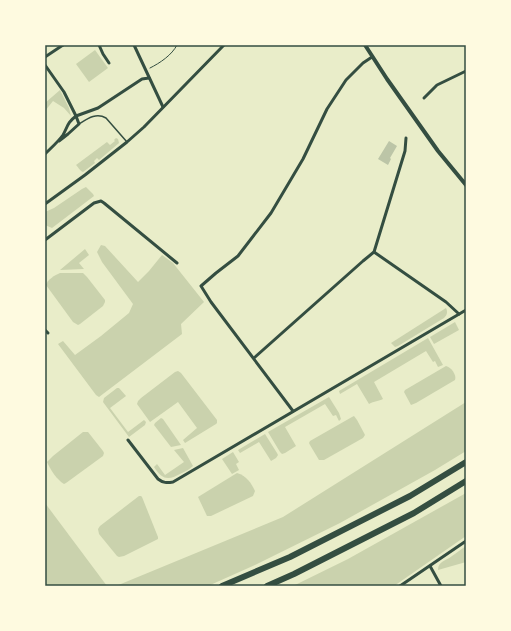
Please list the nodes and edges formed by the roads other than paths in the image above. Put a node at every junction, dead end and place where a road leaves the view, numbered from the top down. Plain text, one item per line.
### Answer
1 (63, 45) edge
2 (99, 45) edge
3 (134, 45) edge
4 (224, 45) edge
5 (365, 45) edge
6 (45, 57) edge
7 (372, 57) junction
8 (109, 63) dead end
9 (45, 64) edge
10 (466, 71) edge
11 (149, 78) junction
12 (424, 98) dead end
13 (163, 107) junction
14 (76, 116) junction
15 (79, 124) junction
16 (406, 138) dead end
17 (59, 140) junction
18 (127, 142) junction
19 (45, 154) edge
20 (466, 185) edge
21 (45, 204) edge
22 (45, 240) edge
23 (374, 252) junction
24 (177, 263) dead end
25 (466, 310) edge
26 (459, 314) junction
27 (45, 330) edge
28 (48, 333) dead end
29 (254, 358) junction
30 (293, 410) junction
31 (128, 440) dead end
32 (466, 462) edge
33 (466, 481) edge
34 (466, 541) edge
35 (430, 566) junction
36 (222, 586) edge
37 (267, 586) edge
38 (400, 586) edge
39 (440, 586) edge

1 - 6 street
2 - 8 street
3 - 11 street
4 - 13 street
5 - 7 street
7 - 20 street
7 - 29 street
9 - 14 street
10 - 12 street
11 - 13 street
11 - 14 street
13 - 18 street
14 - 15 street
14 - 17 street
15 - 17 street
15 - 18 lane
16 - 23 street
17 - 19 street
18 - 21 street
22 - 24 street
23 - 26 street
23 - 29 street
25 - 26 street
26 - 30 street
27 - 28 street
29 - 30 street
30 - 31 street
32 - 36 highway
33 - 37 highway
34 - 35 street
35 - 38 street
35 - 39 street

